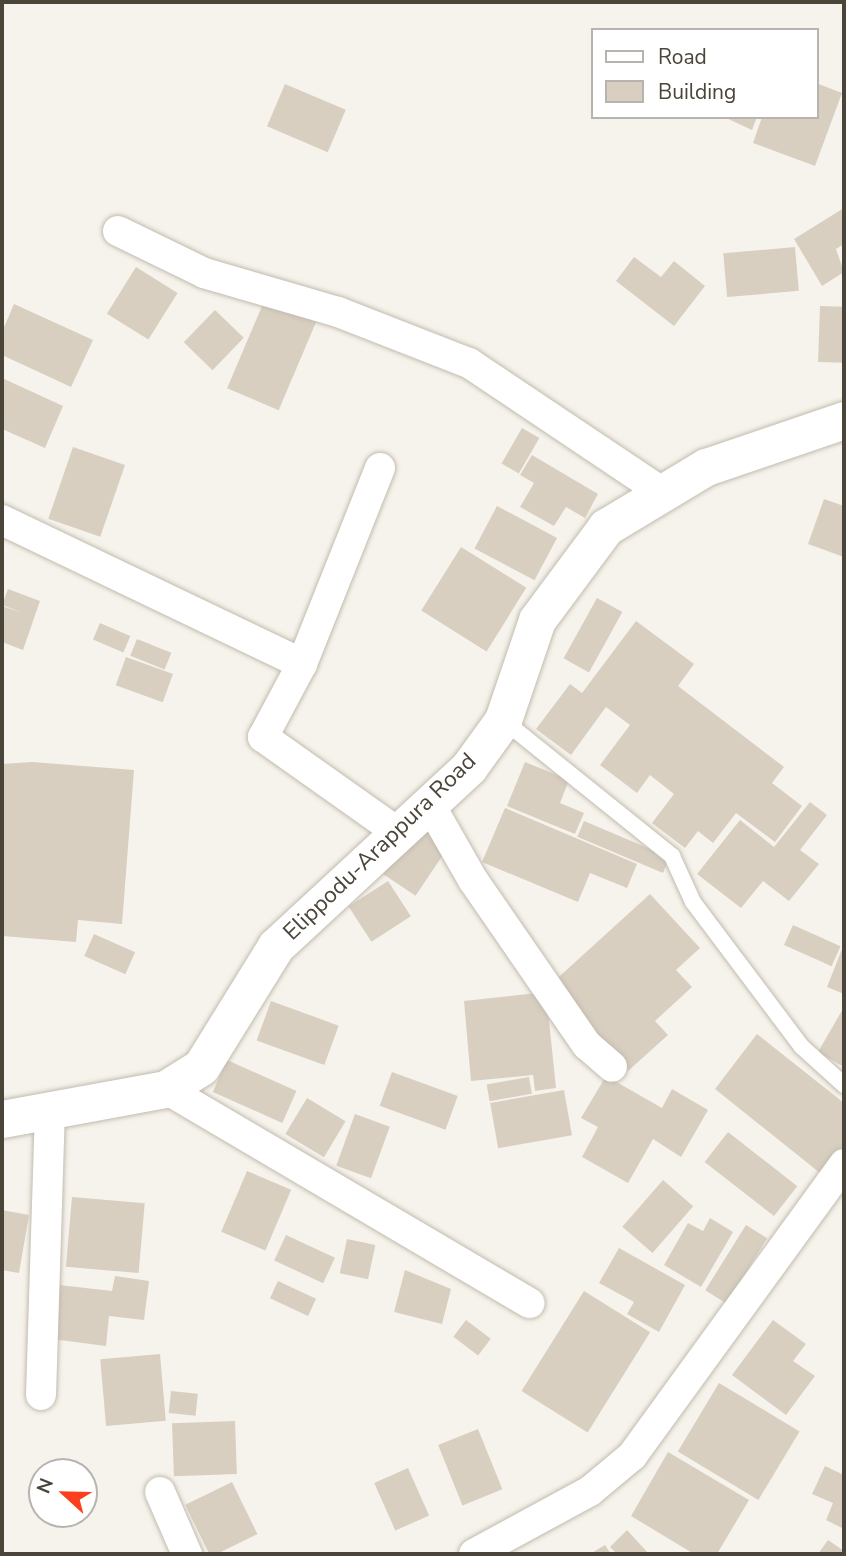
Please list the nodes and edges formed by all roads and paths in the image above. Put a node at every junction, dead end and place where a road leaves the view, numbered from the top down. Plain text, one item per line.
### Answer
1 (118, 230) dead end
2 (844, 420) edge
3 (380, 468) dead end
4 (659, 490) junction
5 (2, 520) edge
6 (302, 664) junction
7 (503, 720) junction
8 (429, 803) junction
9 (397, 832) junction
10 (612, 1067) dead end
11 (844, 1085) edge
12 (166, 1089) junction
13 (50, 1109) junction
14 (2, 1119) edge
15 (844, 1164) edge
16 (530, 1303) dead end
17 (41, 1395) dead end
18 (160, 1492) dead end
19 (187, 1554) edge
20 (474, 1554) edge

1 - 4 street
2 - 4 street, Elippodu-Arappura Road
3 - 6 street
4 - 7 street, Elippodu-Arappura Road
5 - 6 street
6 - 9 street
7 - 8 street, Elippodu-Arappura Road
7 - 11 lane
8 - 9 street, Elippodu-Arappura Road
8 - 10 street
9 - 12 street, Elippodu-Arappura Road
12 - 13 street, Elippodu-Arappura Road
12 - 16 street
13 - 14 street, Elippodu-Arappura Road
13 - 17 street
15 - 20 street
18 - 19 street

